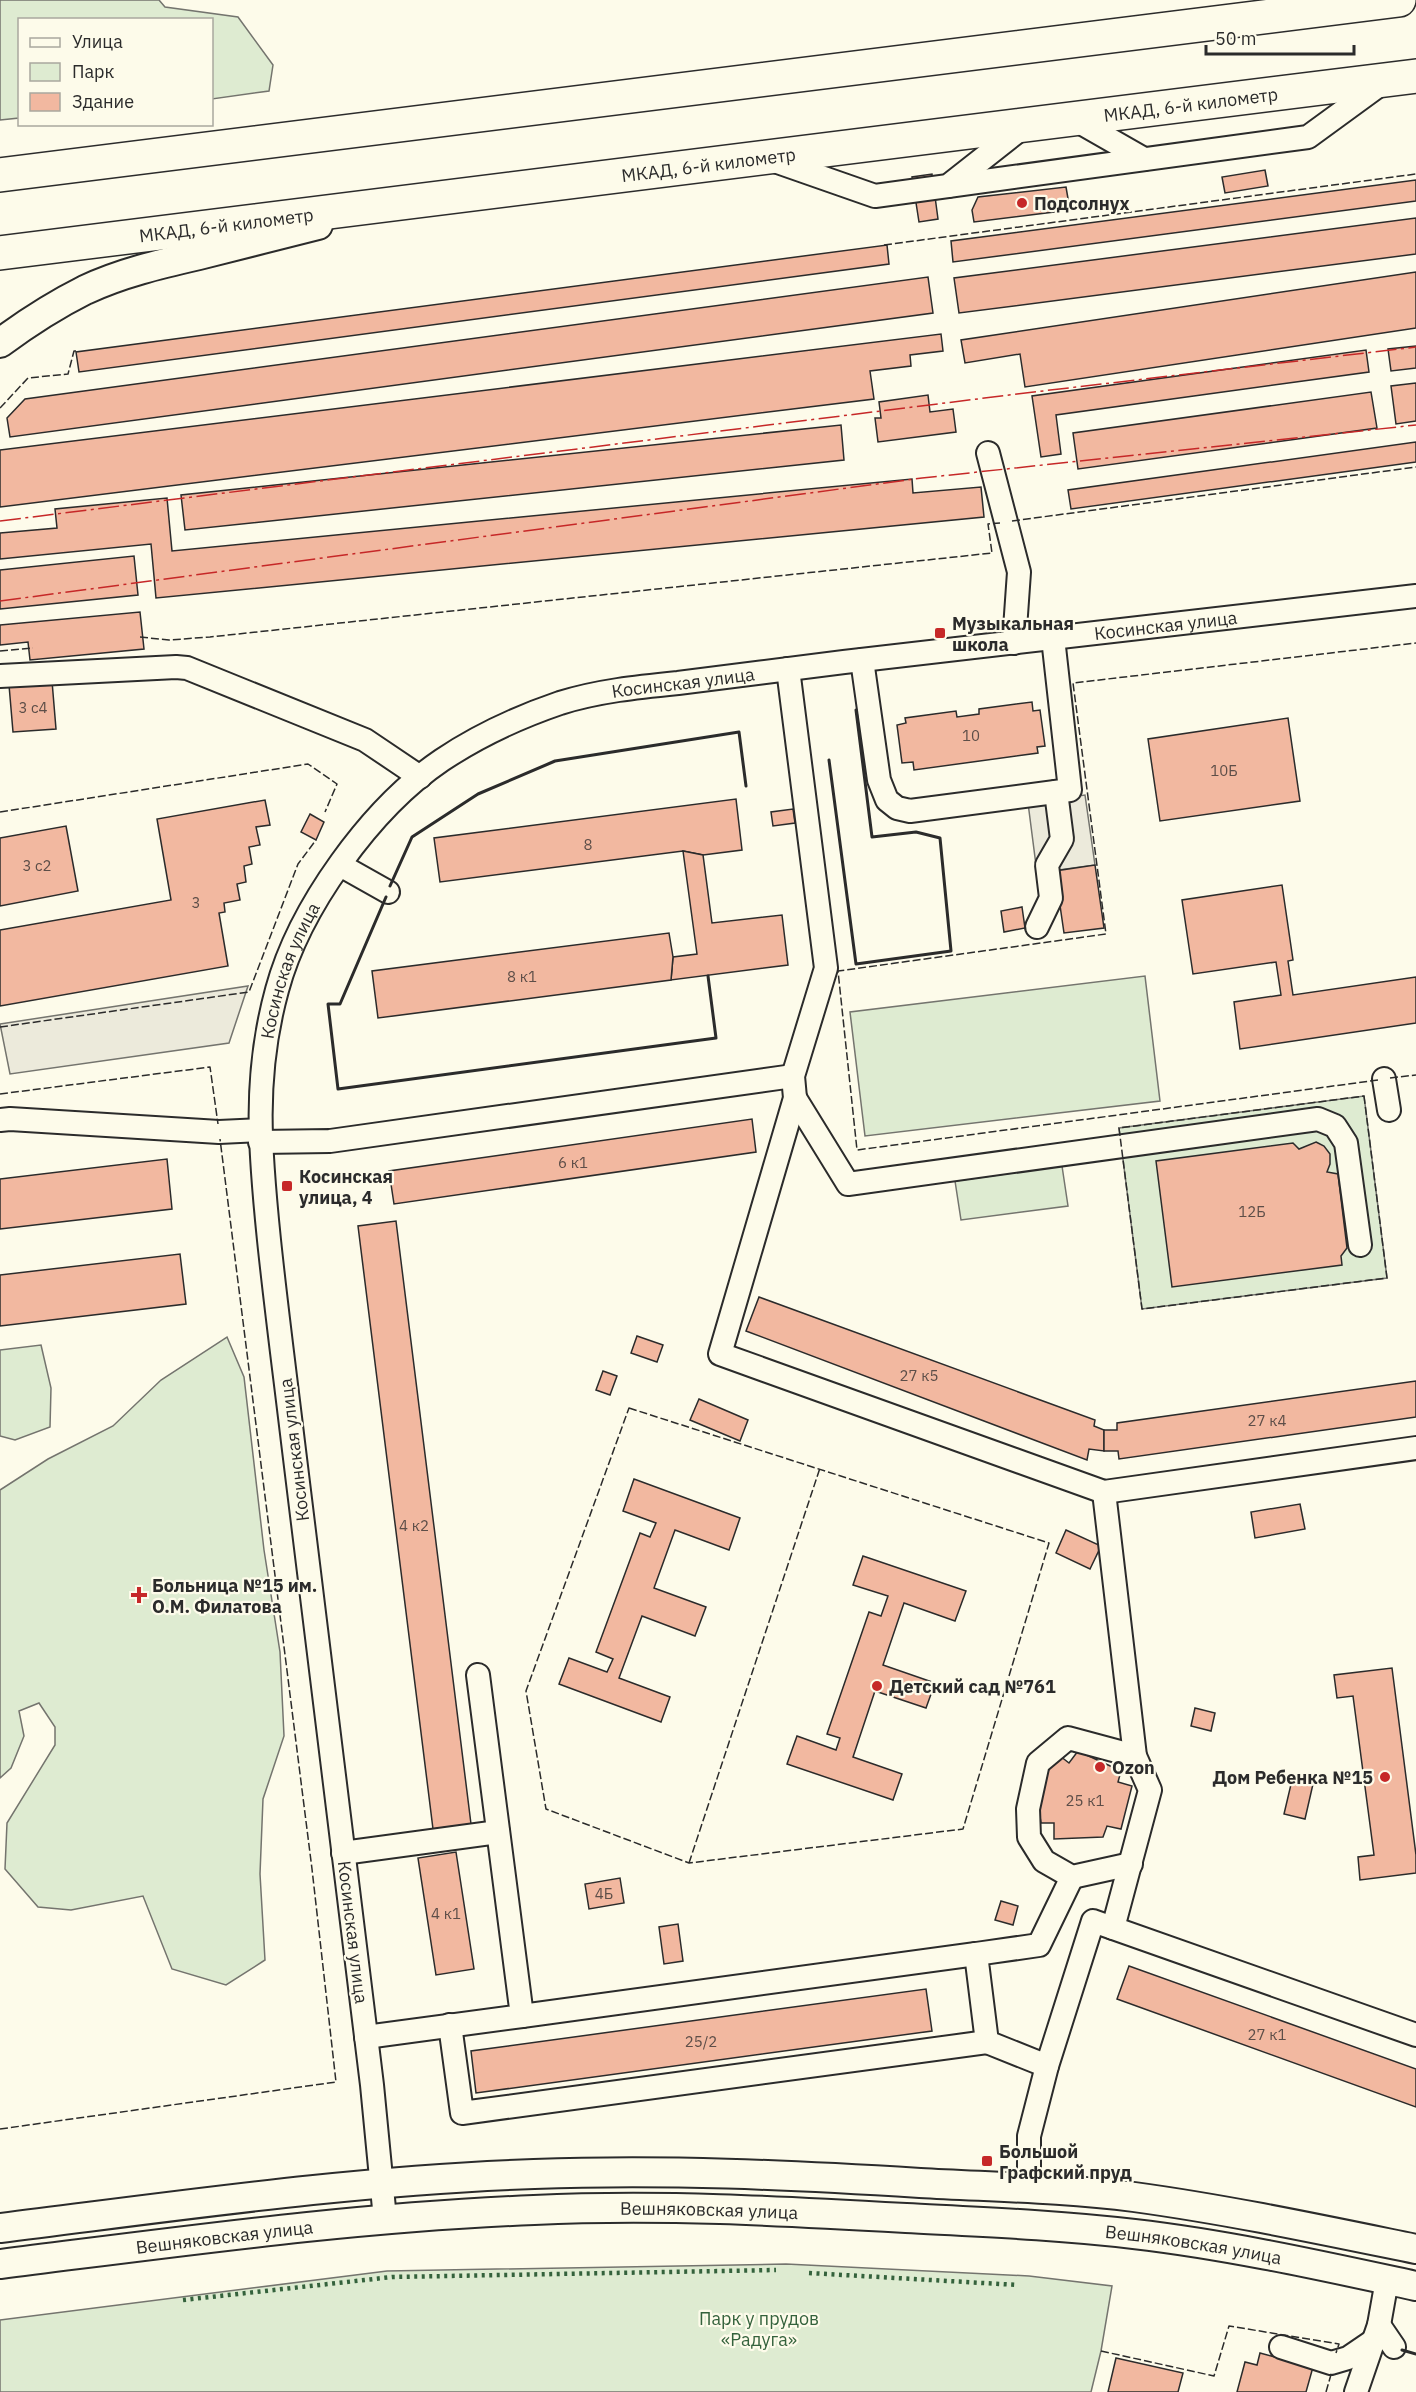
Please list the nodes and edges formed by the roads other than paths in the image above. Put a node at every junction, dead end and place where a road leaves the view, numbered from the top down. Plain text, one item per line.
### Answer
1 (1399, 0) edge
2 (1401, 78) edge
3 (1074, 119) junction
4 (1026, 125) junction
5 (765, 157) junction
6 (1144, 159) junction
7 (0, 175) edge
8 (948, 186) junction
9 (423, 200) junction
10 (0, 253) edge
11 (0, 343) edge
12 (988, 453) dead end
13 (1416, 596) edge
14 (1053, 638) junction
15 (1014, 643) junction
16 (862, 660) junction
17 (788, 669) junction
18 (0, 676) edge
19 (420, 777) junction
20 (1056, 792) junction
21 (340, 865) junction
22 (388, 892) dead end
23 (1037, 927) dead end
24 (1384, 1079) dead end
25 (794, 1087) junction
26 (1389, 1110) dead end
27 (0, 1120) edge
28 (260, 1136) junction
29 (1360, 1245) dead end
30 (1416, 1448) edge
31 (1104, 1492) junction
32 (478, 1675) dead end
33 (1135, 1756) junction
34 (498, 1832) junction
35 (343, 1853) junction
36 (1131, 1864) junction
37 (1072, 1877) junction
38 (1113, 1928) junction
39 (976, 1954) junction
40 (522, 2016) junction
41 (450, 2025) junction
42 (1416, 2035) edge
43 (366, 2037) junction
44 (987, 2042) junction
45 (1047, 2066) junction
46 (509, 2175) junction
47 (382, 2183) junction
48 (1029, 2189) junction
49 (510, 2211) junction
50 (385, 2219) junction
51 (0, 2229) edge
52 (1416, 2249) edge
53 (0, 2264) edge
54 (1387, 2280) junction
55 (1416, 2286) edge
56 (1376, 2333) junction
57 (1281, 2347) dead end
58 (1394, 2347) dead end
59 (1356, 2392) edge

1 - 7 highway
2 - 3 highway, МКАД, 6-й километр
2 - 6 street
3 - 4 highway, МКАД, 6-й километр
3 - 6 street
4 - 5 highway, МКАД, 6-й километр
4 - 8 street
5 - 8 street
5 - 9 highway, МКАД, 6-й километр
6 - 8 street
9 - 10 highway, МКАД, 6-й километр
9 - 11 main road
12 - 15 street
13 - 14 street, Косинская улица
14 - 15 street, Косинская улица
14 - 20 street
15 - 16 street, Косинская улица
16 - 17 street, Косинская улица
16 - 20 street
17 - 19 street, Косинская улица
17 - 25 street
18 - 19 street
19 - 21 street, Косинская улица
20 - 23 street
21 - 22 street
21 - 28 street, Косинская улица
24 - 26 street
25 - 28 street
25 - 29 street
25 - 31 street
27 - 28 street
28 - 35 street, Косинская улица
30 - 31 street
31 - 33 street
32 - 34 street
33 - 36 street
33 - 37 street
34 - 35 street
34 - 40 street
35 - 43 street, Косинская улица
36 - 37 street
36 - 38 street
37 - 39 street
38 - 42 street
38 - 45 street
39 - 40 street
39 - 44 street
40 - 41 street
41 - 43 street
41 - 44 street
43 - 47 street, Косинская улица
44 - 45 street
45 - 48 street
46 - 47 main road, Вешняковская улица
46 - 48 main road, Вешняковская улица
46 - 49 street
47 - 50 street, Косинская улица
47 - 51 main road, Вешняковская улица
48 - 52 main road, Вешняковская улица
49 - 50 main road, Вешняковская улица
49 - 54 main road, Вешняковская улица
50 - 53 main road, Вешняковская улица
54 - 55 main road, Вешняковская улица
54 - 56 street
56 - 57 street
56 - 58 street
56 - 59 street

